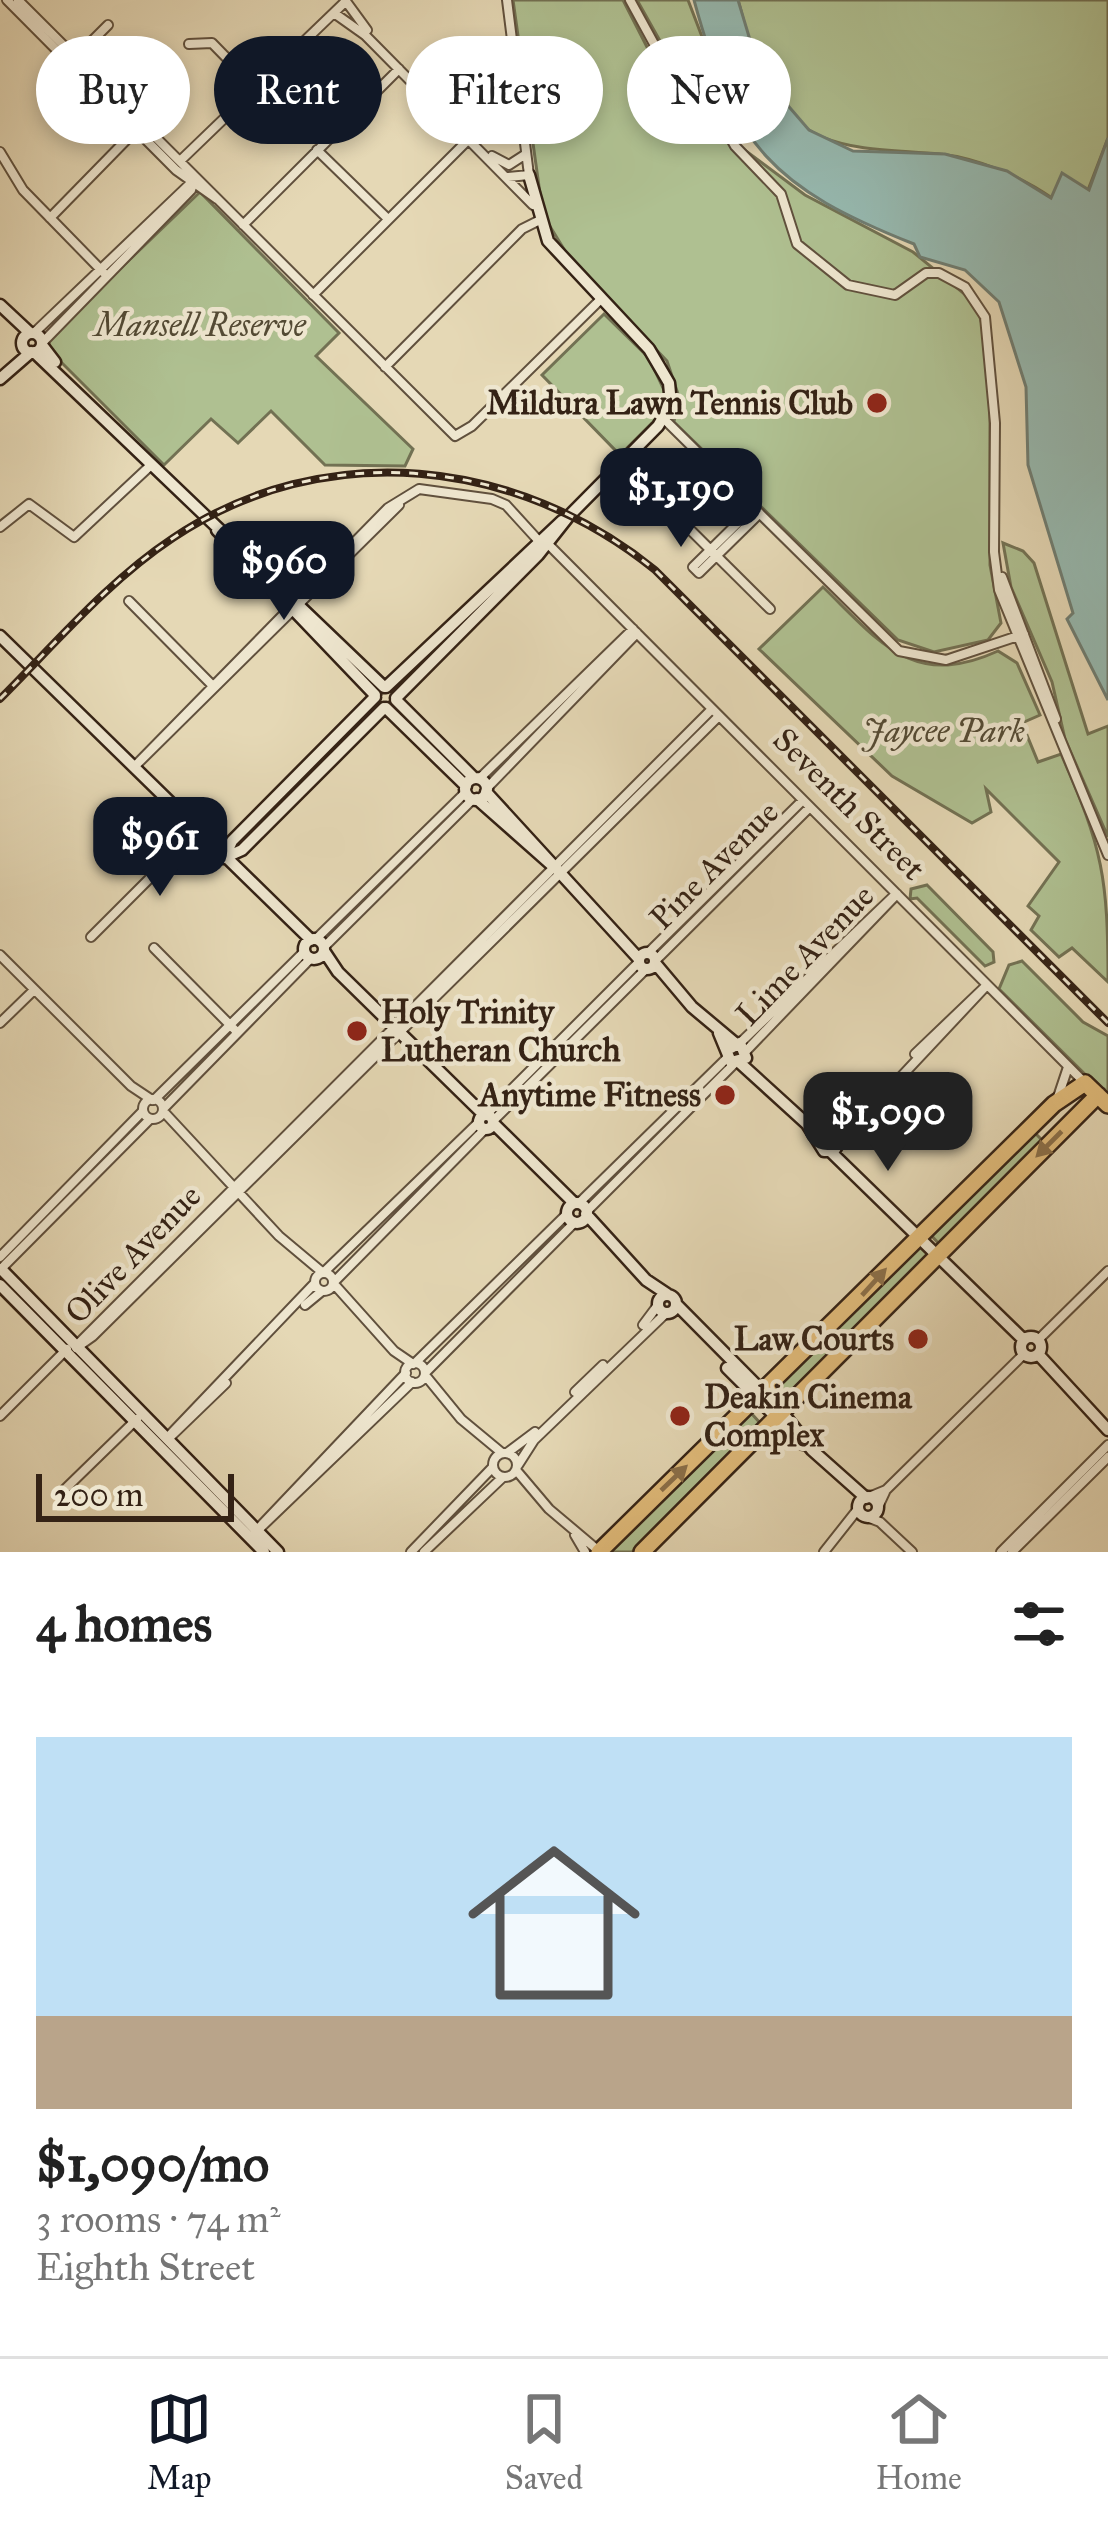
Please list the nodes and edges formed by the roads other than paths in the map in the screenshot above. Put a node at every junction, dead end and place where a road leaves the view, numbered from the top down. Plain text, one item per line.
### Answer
1 (7, 0) edge
2 (18, 0) edge
3 (507, 0) edge
4 (630, 0) edge
5 (342, 3) edge
6 (107, 25) dead end
7 (46, 36) edge
8 (50, 36) edge
9 (96, 36) edge
10 (310, 36) edge
11 (401, 68) junction
12 (406, 73) edge
13 (214, 133) edge
14 (125, 144) edge
15 (156, 144) edge
16 (464, 144) edge
17 (476, 144) edge
18 (478, 144) edge
19 (317, 150) junction
20 (0, 152) edge
21 (526, 154) junction
22 (189, 174) junction
23 (529, 176) junction
24 (506, 177) junction
25 (533, 205) junction
26 (50, 218) junction
27 (388, 219) junction
28 (538, 221) junction
29 (243, 225) junction
30 (103, 272) junction
31 (313, 295) junction
32 (600, 300) junction
33 (0, 310) edge
34 (32, 343) junction
35 (385, 367) junction
36 (0, 375) edge
37 (664, 419) junction
38 (622, 462) junction
39 (149, 465) junction
40 (187, 498) junction
41 (756, 511) junction
42 (0, 527) edge
43 (542, 540) junction
44 (714, 552) junction
45 (994, 553) junction
46 (129, 601) dead end
47 (295, 607) junction
48 (770, 609) dead end
49 (1007, 614) junction
50 (635, 631) junction
51 (0, 632) edge
52 (1020, 635) junction
53 (439, 645) junction
54 (991, 646) junction
55 (1027, 660) junction
56 (214, 687) junction
57 (380, 692) junction
58 (391, 703) junction
59 (716, 712) junction
60 (1060, 736) junction
61 (331, 752) junction
62 (134, 767) junction
63 (476, 789) junction
64 (806, 803) junction
65 (197, 831) junction
66 (1108, 854) edge
67 (224, 858) junction
68 (558, 870) junction
69 (897, 894) junction
70 (91, 937) dead end
71 (154, 948) dead end
72 (314, 949) junction
73 (0, 955) edge
74 (650, 959) junction
75 (987, 985) junction
76 (34, 990) junction
77 (0, 1023) edge
78 (234, 1029) junction
79 (396, 1031) junction
80 (737, 1053) junction
81 (1068, 1065) junction
82 (1085, 1083) junction
83 (131, 1086) junction
84 (153, 1100) junction
85 (1103, 1100) edge
86 (1054, 1104) junction
87 (163, 1110) junction
88 (147, 1114) junction
89 (486, 1122) junction
90 (178, 1133) junction
91 (830, 1142) junction
92 (423, 1184) junction
93 (234, 1191) junction
94 (577, 1213) junction
95 (918, 1234) junction
96 (941, 1256) junction
97 (1, 1267) edge
98 (1108, 1271) edge
99 (319, 1277) junction
100 (334, 1283) junction
101 (0, 1285) edge
102 (323, 1291) junction
103 (344, 1302) junction
104 (666, 1305) junction
105 (1034, 1344) junction
106 (71, 1347) junction
107 (1024, 1354) joint
108 (415, 1373) junction
109 (759, 1395) junction
110 (778, 1414) junction
111 (0, 1416) edge
112 (139, 1417) junction
113 (1107, 1424) edge
114 (482, 1440) junction
115 (163, 1442) junction
116 (1108, 1445) edge
117 (505, 1453) junction
118 (1101, 1460) edge
119 (493, 1464) junction
120 (511, 1472) junction
121 (886, 1490) junction
122 (61, 1493) dead end
123 (864, 1508) junction
124 (878, 1508) junction
125 (253, 1533) junction
126 (893, 1533) junction
127 (575, 1534) junction
128 (1008, 1550) edge
129 (264, 1552) edge
130 (278, 1552) edge
131 (411, 1552) edge
132 (424, 1552) edge
133 (585, 1552) edge
134 (600, 1552) edge
135 (642, 1552) edge
136 (824, 1552) edge
137 (912, 1552) edge

1 - 7 street
2 - 8 street
3 - 21 street
4 - 45 street
5 - 10 street
5 - 11 street
5 - 11 street
6 - 9 street
11 - 12 street
11 - 19 street
13 - 22 street
14 - 26 street
15 - 22 street
16 - 27 street
17 - 24 street
18 - 21 street
19 - 27 street
19 - 29 street
20 - 26 street
21 - 23 street
22 - 29 street
22 - 30 street
23 - 24 street
23 - 25 street
24 - 25 street
25 - 28 street
26 - 30 street
27 - 31 street
28 - 32 street
28 - 35 street
29 - 31 street
30 - 34 street
31 - 35 street
32 - 35 street
32 - 37 street
33 - 34 street
34 - 36 street
34 - 39 street
34 - 40 street
37 - 38 street
37 - 41 street
38 - 43 street
38 - 44 street
39 - 40 street
39 - 42 street
40 - 47 street
41 - 44 street
41 - 54 street
43 - 47 street, Seventh Street
43 - 50 street, Seventh Street
43 - 53 street
44 - 48 street
45 - 49 street
45 - 52 street
46 - 56 street
47 - 56 street
47 - 57 street
49 - 52 street
49 - 54 street
50 - 59 street, Seventh Street
50 - 63 street
51 - 62 street
52 - 54 street
52 - 55 street
52 - 60 street
53 - 57 street
53 - 58 street
54 - 55 street
55 - 60 street
56 - 62 street
57 - 58 street
57 - 58 street
57 - 61 street
58 - 61 street
58 - 63 street
59 - 64 street, Seventh Street
59 - 68 street, Olive Avenue
60 - 66 street
61 - 67 street
62 - 65 street
63 - 68 street
63 - 72 street
64 - 69 street, Seventh Street
64 - 74 street, Pine Avenue
65 - 67 street
65 - 70 street
67 - 72 street
68 - 74 street
68 - 79 street, Olive Avenue
69 - 75 street, Seventh Street
69 - 80 street, Lime Avenue
71 - 78 street
72 - 78 street
72 - 79 street
73 - 76 street
74 - 80 street
74 - 89 street, Pine Avenue
75 - 81 street, Seventh Street
75 - 91 street
76 - 77 street
76 - 83 street
78 - 84 street
78 - 87 street
79 - 89 street
79 - 93 street, Olive Avenue
80 - 91 street
80 - 94 street, Lime Avenue
81 - 82 street, Seventh Street
81 - 86 street
82 - 85 highway, Seventh Street
82 - 86 highway
83 - 84 street
83 - 88 street
84 - 87 street
84 - 88 street
85 -> 96 highway
86 - 95 highway
87 - 88 street
87 - 90 street
88 - 90 street
88 - 97 street
89 - 92 street, Pine Avenue
89 - 94 street
90 - 93 street
91 - 95 street
92 - 99 street, Pine Avenue
92 - 100 street, Pine Avenue
93 - 99 street
93 - 106 street, Olive Avenue
94 - 104 street
94 - 108 street, Lime Avenue
95 - 96 street
109 -> 95 highway
96 - 105 street
96 - 110 highway
97 - 106 street
98 - 105 street
99 - 100 street
99 - 102 street
99 - 115 street, Pine Avenue
100 - 102 street, Pine Avenue
100 - 103 street
101 - 106 street
102 - 103 street
102 - 115 street
103 - 108 street
104 - 109 street
104 - 117 street
104 - 120 street
105 - 107 street
105 - 113 street
106 - 111 street, Olive Avenue
106 - 112 street
107 - 121 street
108 - 114 street
108 - 125 street, Lime Avenue
109 - 110 street
134 -> 109 highway
110 - 123 street
110 - 135 highway
112 - 115 street
112 - 122 street
114 - 117 street
114 - 119 street
115 - 125 street
116 - 118 street
117 - 119 street
117 - 120 street
118 - 128 street
119 - 120 street
119 - 131 street
120 - 127 street
120 - 132 street
121 - 123 street
121 - 124 street
123 - 124 street
123 - 126 street
123 - 136 street
124 - 126 street
125 - 129 street
125 - 130 street
126 - 137 street
127 - 133 street
127 - 134 street

